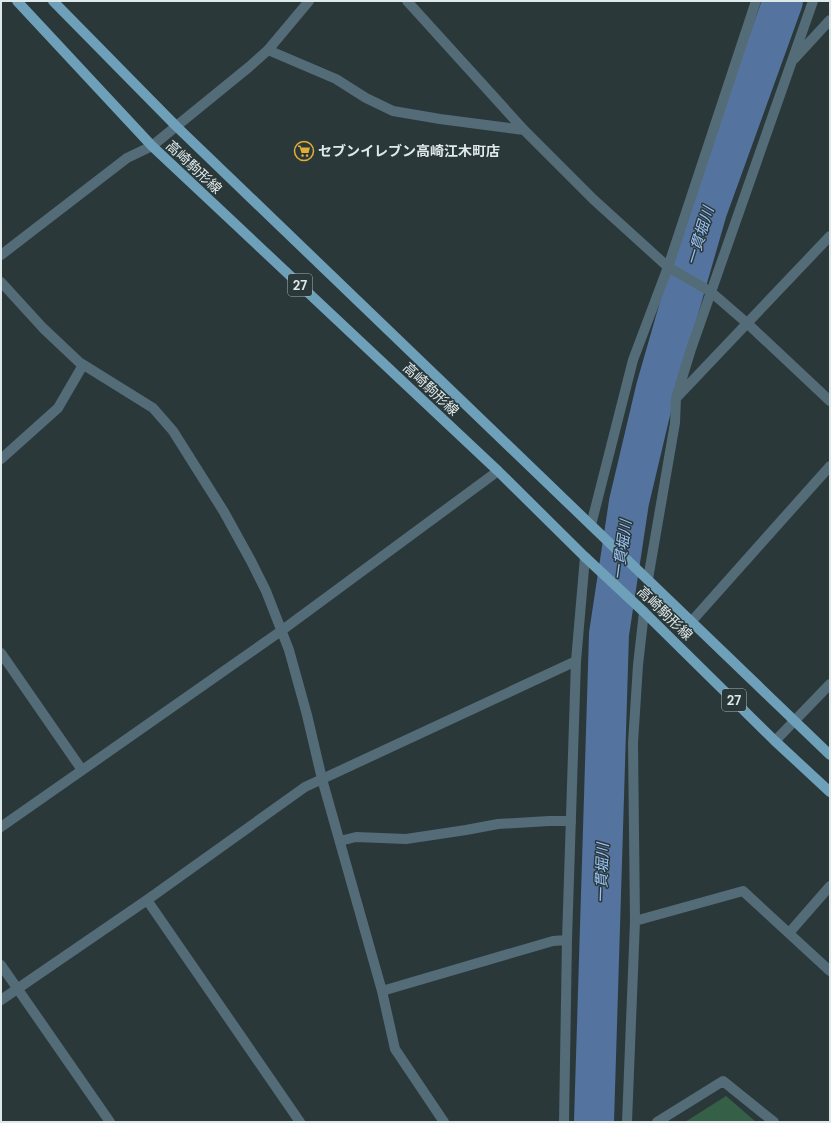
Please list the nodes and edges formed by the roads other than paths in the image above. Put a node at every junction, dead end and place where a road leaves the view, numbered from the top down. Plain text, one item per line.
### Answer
1 (17, 1) edge
2 (53, 1) edge
3 (309, 1) edge
4 (407, 1) edge
5 (756, 1) edge
6 (813, 1) edge
7 (830, 20) edge
8 (268, 50) junction
9 (792, 62) junction
10 (176, 126) junction
11 (524, 130) junction
12 (152, 146) junction
13 (830, 236) edge
14 (1, 255) edge
15 (668, 266) junction
16 (1, 282) edge
17 (711, 292) junction
18 (748, 324) junction
19 (83, 365) junction
20 (676, 398) junction
21 (830, 401) edge
22 (1, 460) edge
23 (830, 466) edge
24 (498, 471) junction
25 (594, 528) junction
26 (588, 560) junction
27 (645, 577) junction
28 (642, 609) junction
29 (691, 622) junction
30 (281, 631) junction
31 (1, 653) edge
32 (576, 661) junction
33 (830, 684) edge
34 (794, 722) junction
35 (775, 741) junction
36 (830, 755) edge
37 (82, 770) junction
38 (322, 779) junction
39 (830, 792) edge
40 (571, 821) junction
41 (1, 827) edge
42 (340, 841) junction
43 (830, 886) edge
44 (147, 900) junction
45 (635, 921) junction
46 (789, 933) junction
47 (567, 940) junction
48 (1, 965) edge
49 (830, 971) edge
50 (18, 988) junction
51 (382, 992) junction
52 (1, 1000) edge
53 (105, 1120) edge
54 (300, 1122) edge
55 (444, 1122) edge
56 (564, 1122) edge
57 (628, 1122) edge
58 (657, 1122) edge
59 (774, 1122) edge

1 - 12 main road, 高崎駒形線 / 27
2 - 10 main road, 高崎駒形線 / 27
3 - 8 street
4 - 11 street
5 - 15 street
6 - 9 street
7 - 9 street
8 - 10 street
8 - 11 street
9 - 17 street
10 - 12 street
10 - 25 main road, 高崎駒形線 / 27
11 - 15 street
12 - 14 street
12 - 24 main road, 高崎駒形線 / 27
13 - 18 street
15 - 17 street
15 - 25 street
16 - 19 street
17 - 18 street
17 - 20 street
18 - 20 street
18 - 21 street
19 - 22 street
19 - 30 street
20 - 27 street
23 - 29 street
24 - 26 main road, 高崎駒形線 / 27
24 - 30 street
25 - 27 main road, 高崎駒形線 / 27
26 - 28 main road, 高崎駒形線 / 27
26 - 32 street
27 - 29 main road, 高崎駒形線 / 27
28 - 35 main road, 高崎駒形線 / 27
28 - 45 street
29 - 34 main road, 高崎駒形線 / 27
30 - 37 street
30 - 38 street
31 - 37 street
32 - 38 street
32 - 40 street
33 - 34 street
34 - 35 street
34 - 36 main road, 高崎駒形線 / 27
35 - 39 main road, 高崎駒形線 / 27
37 - 41 street
38 - 42 street
38 - 44 street
40 - 42 street
40 - 47 street
42 - 51 street
43 - 46 street
44 - 50 street
44 - 54 street
45 - 46 street
45 - 57 street
46 - 49 street
47 - 51 street
47 - 56 street
48 - 50 street
50 - 52 street
50 - 53 street
51 - 55 street
58 - 59 street

